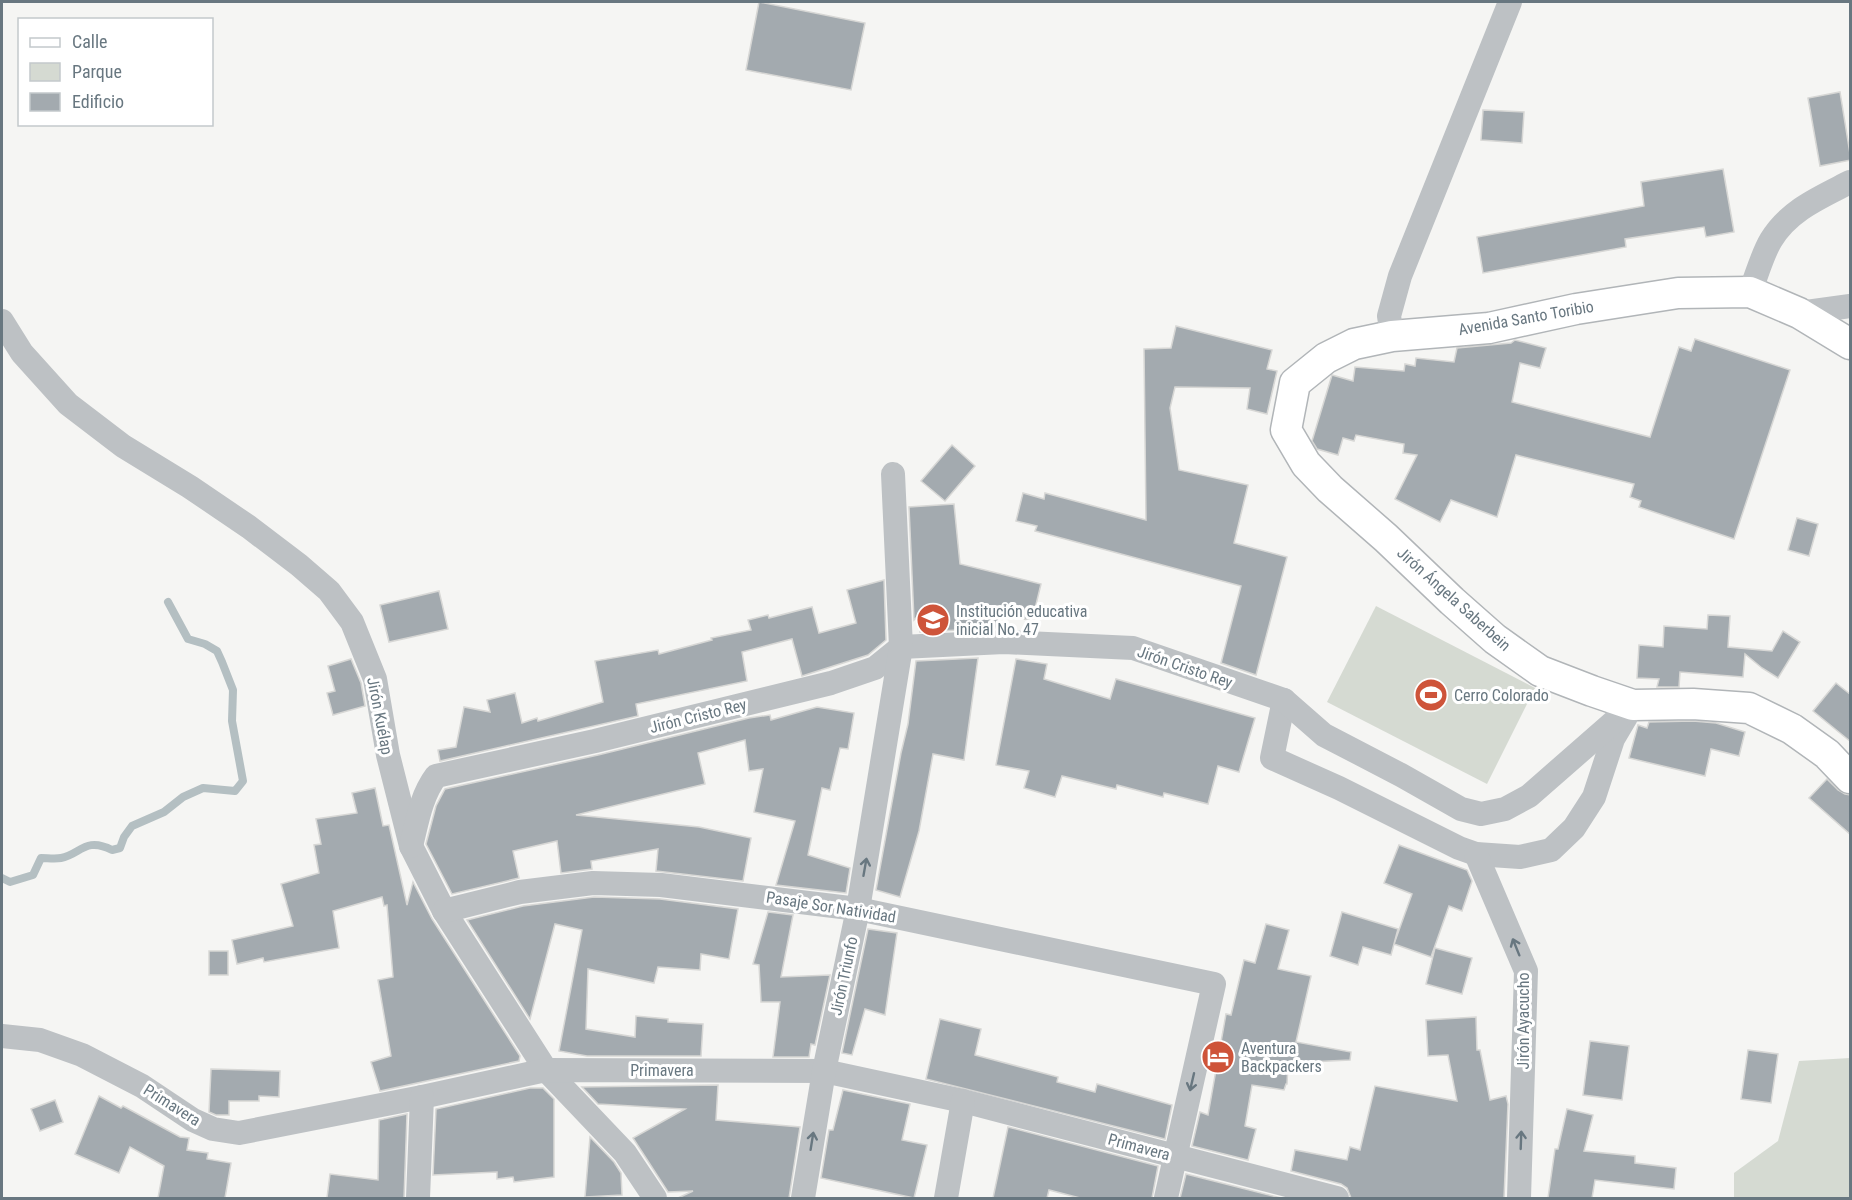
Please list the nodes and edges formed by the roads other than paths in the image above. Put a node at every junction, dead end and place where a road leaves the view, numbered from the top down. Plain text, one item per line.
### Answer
1 (1510, 2) edge
2 (1851, 182) edge
3 (1750, 292) junction
4 (1851, 306) edge
5 (1799, 313) junction
6 (2, 321) edge
7 (1392, 336) junction
8 (1851, 344) edge
9 (1306, 464) joint
10 (893, 474) dead end
11 (901, 647) junction
12 (1284, 700) junction
13 (1633, 705) junction
14 (1851, 778) edge
15 (411, 846) junction
16 (1476, 854) junction
17 (858, 909) junction
18 (444, 911) junction
19 (2, 1036) edge
20 (546, 1070) junction
21 (824, 1071) junction
22 (422, 1097) junction
23 (963, 1101) junction
24 (1175, 1157) junction
25 (418, 1198) edge
26 (655, 1198) edge
27 (803, 1198) edge
28 (946, 1198) edge
29 (1166, 1198) edge
30 (1337, 1198) edge
31 (1519, 1198) edge

1 - 7 street
2 - 3 street
3 - 5 main road, Avenida Santo Toribio
3 - 7 main road, Avenida Santo Toribio
4 - 5 street
5 - 8 main road, Avenida Santo Toribio
6 - 15 street, Jirón Kuélap
7 - 9 main road, Avenida Santo Toribio
9 - 13 main road, Jirón Ángela Saberbein
10 - 11 street, Jirón Triunfo
11 - 12 street, Jirón Cristo Rey
11 - 15 street, Jirón Cristo Rey
17 -> 11 street, Jirón Triunfo
12 - 13 street, Jirón Cristo Rey
12 - 16 street
13 - 14 main road, Jirón Ángela Saberbein
13 - 16 street
15 - 18 street, Jirón Kuélap
31 -> 16 street, Jirón Ayacucho
17 - 18 street, Pasaje Sor Natividad
17 - 21 street, Jirón Triunfo
17 -> 24 street, Pasaje Sor Natividad
18 - 20 street, Jirón Kuélap
19 - 22 street, Primavera
20 - 21 street, Primavera
20 - 22 street, Primavera
20 - 26 street, Jirón Kuélap
21 - 23 street, Primavera
27 -> 21 street, Jirón Triunfo
22 - 25 street
23 - 24 street, Primavera
23 - 28 street
24 - 29 street
24 - 30 street, Primavera

